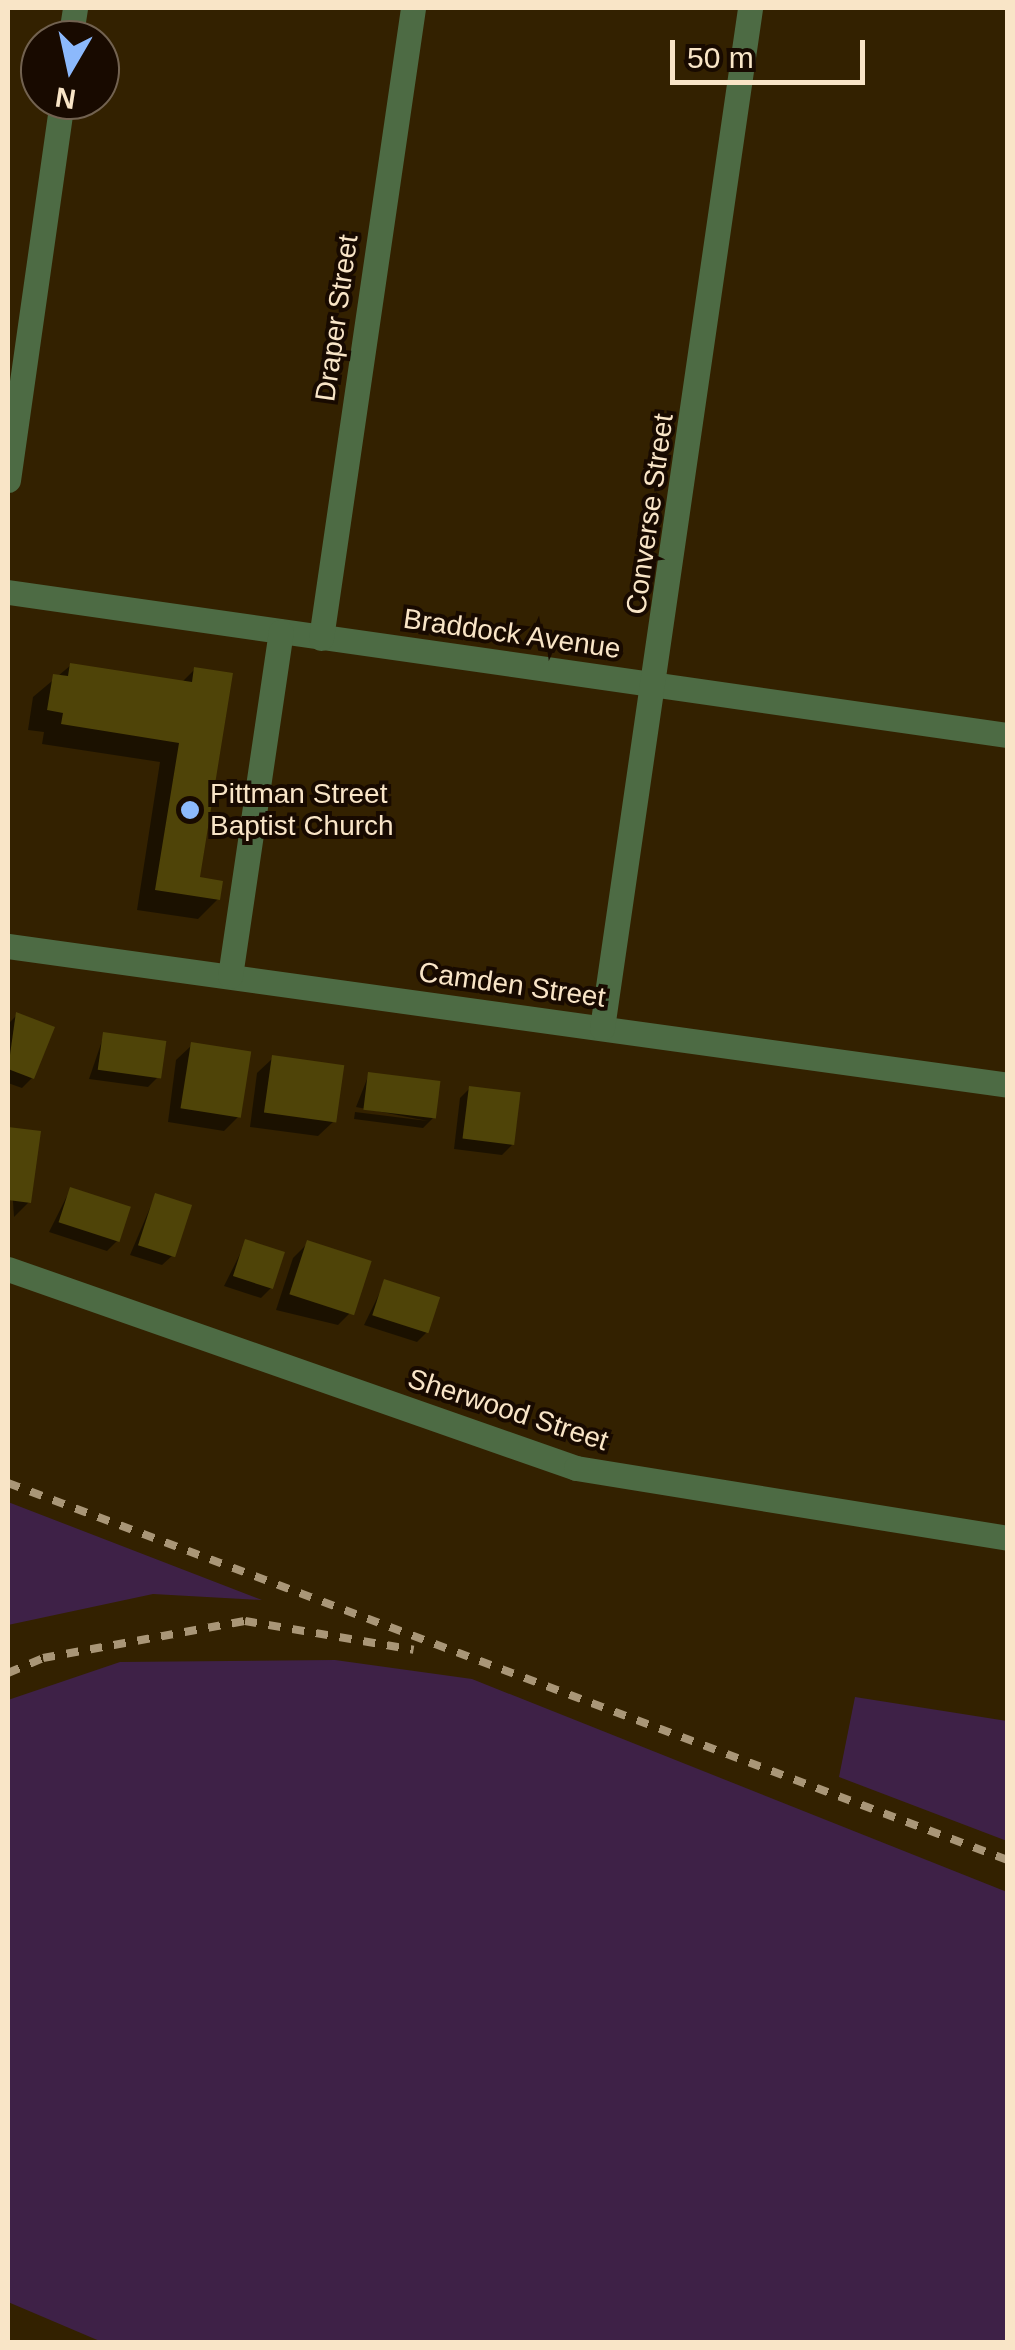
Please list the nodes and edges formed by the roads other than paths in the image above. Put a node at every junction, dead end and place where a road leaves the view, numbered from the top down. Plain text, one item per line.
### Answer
1 (413, 8) edge
2 (750, 8) edge
3 (59, 120) edge
4 (8, 480) edge
5 (8, 592) edge
6 (281, 632) junction
7 (321, 638) junction
8 (656, 684) junction
9 (1008, 735) edge
10 (8, 946) edge
11 (230, 976) junction
12 (602, 1028) junction
13 (1008, 1086) edge
14 (8, 1269) edge
15 (1008, 1538) edge

1 - 7 street, Draper Street
2 - 8 street, Converse Street
3 - 4 street
5 - 6 street, Braddock Avenue
6 - 7 street, Braddock Avenue
6 - 11 street
7 - 8 street, Braddock Avenue
8 - 9 street, Braddock Avenue
8 - 12 street, Converse Street
10 - 11 street, Camden Street
11 - 12 street, Camden Street
12 - 13 street, Camden Street
14 - 15 street, Sherwood Street

